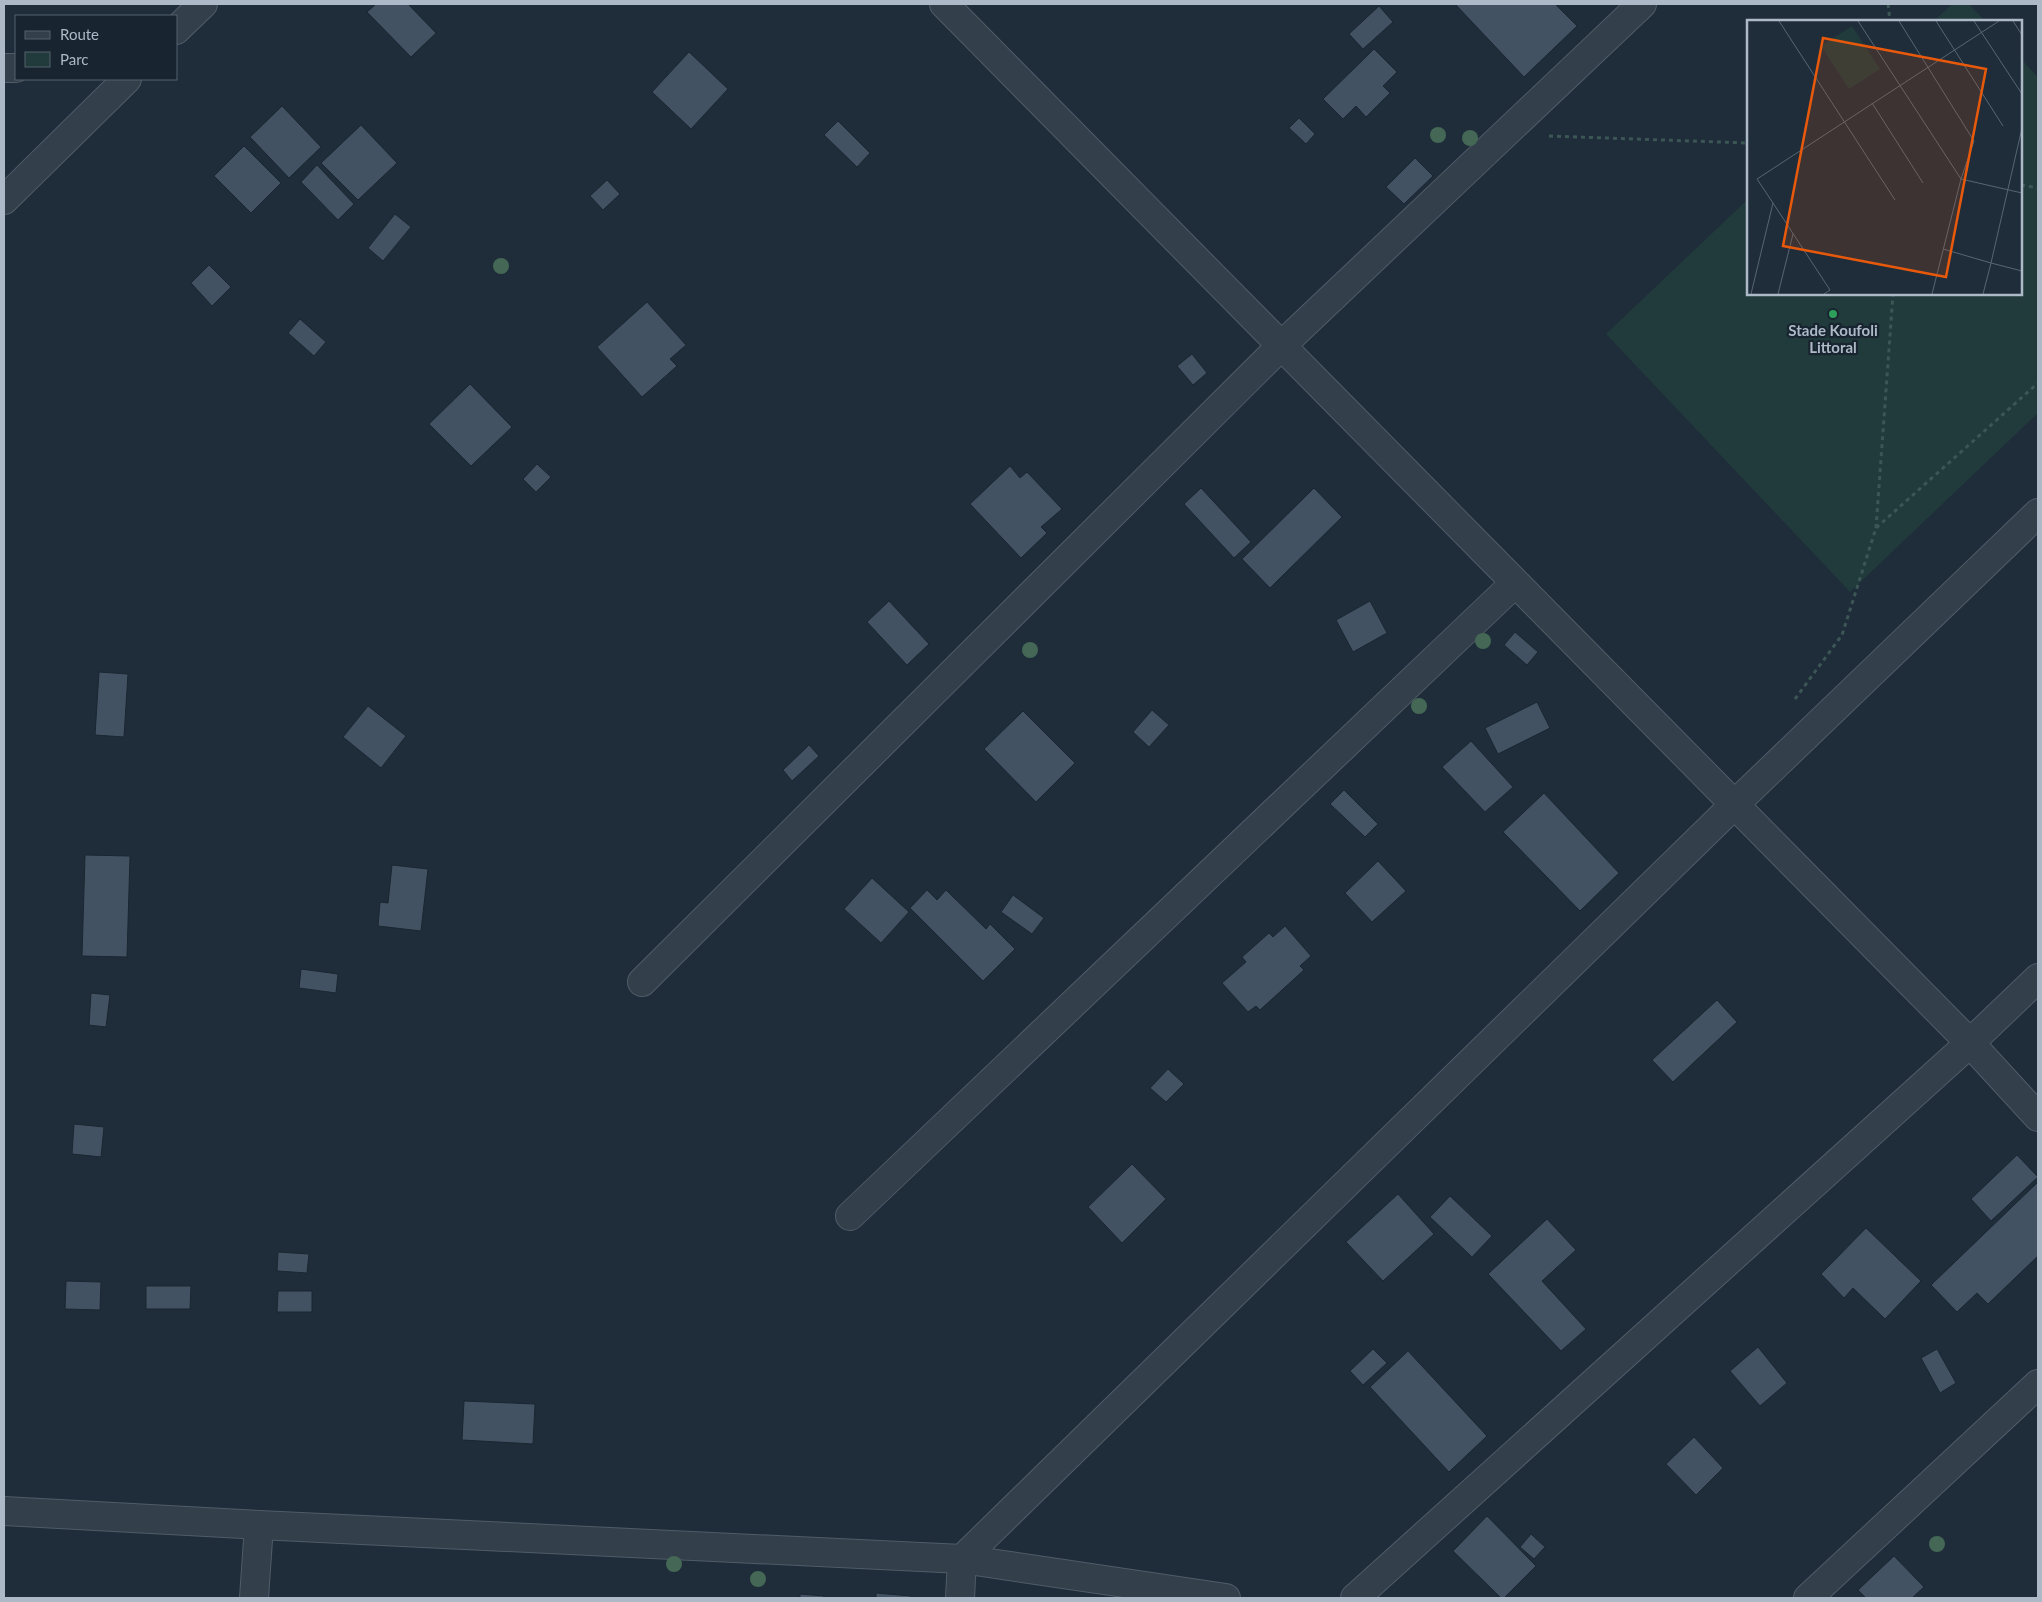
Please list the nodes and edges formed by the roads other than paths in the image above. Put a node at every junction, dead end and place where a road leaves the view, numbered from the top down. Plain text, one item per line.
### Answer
1 (203, 4) edge
2 (944, 4) edge
3 (1642, 4) edge
4 (178, 28) edge
5 (126, 80) edge
6 (4, 200) edge
7 (1281, 346) junction
8 (2038, 514) edge
9 (1515, 583) junction
10 (1734, 805) junction
11 (2038, 978) edge
12 (642, 982) dead end
13 (1970, 1043) junction
14 (2038, 1117) edge
15 (850, 1216) dead end
16 (2038, 1384) edge
17 (4, 1511) edge
18 (259, 1525) junction
19 (962, 1559) junction
20 (254, 1598) edge
21 (960, 1598) edge
22 (1226, 1598) edge
23 (1355, 1598) edge
24 (1808, 1598) edge

1 - 4 street
2 - 7 street
3 - 7 street
5 - 6 street
7 - 9 street
7 - 12 street
8 - 10 street
9 - 10 street
9 - 15 street
10 - 13 street
10 - 19 street
11 - 13 street
13 - 14 street
13 - 23 street
16 - 24 street
17 - 18 street
18 - 19 street
18 - 20 street
19 - 21 street
19 - 22 street

